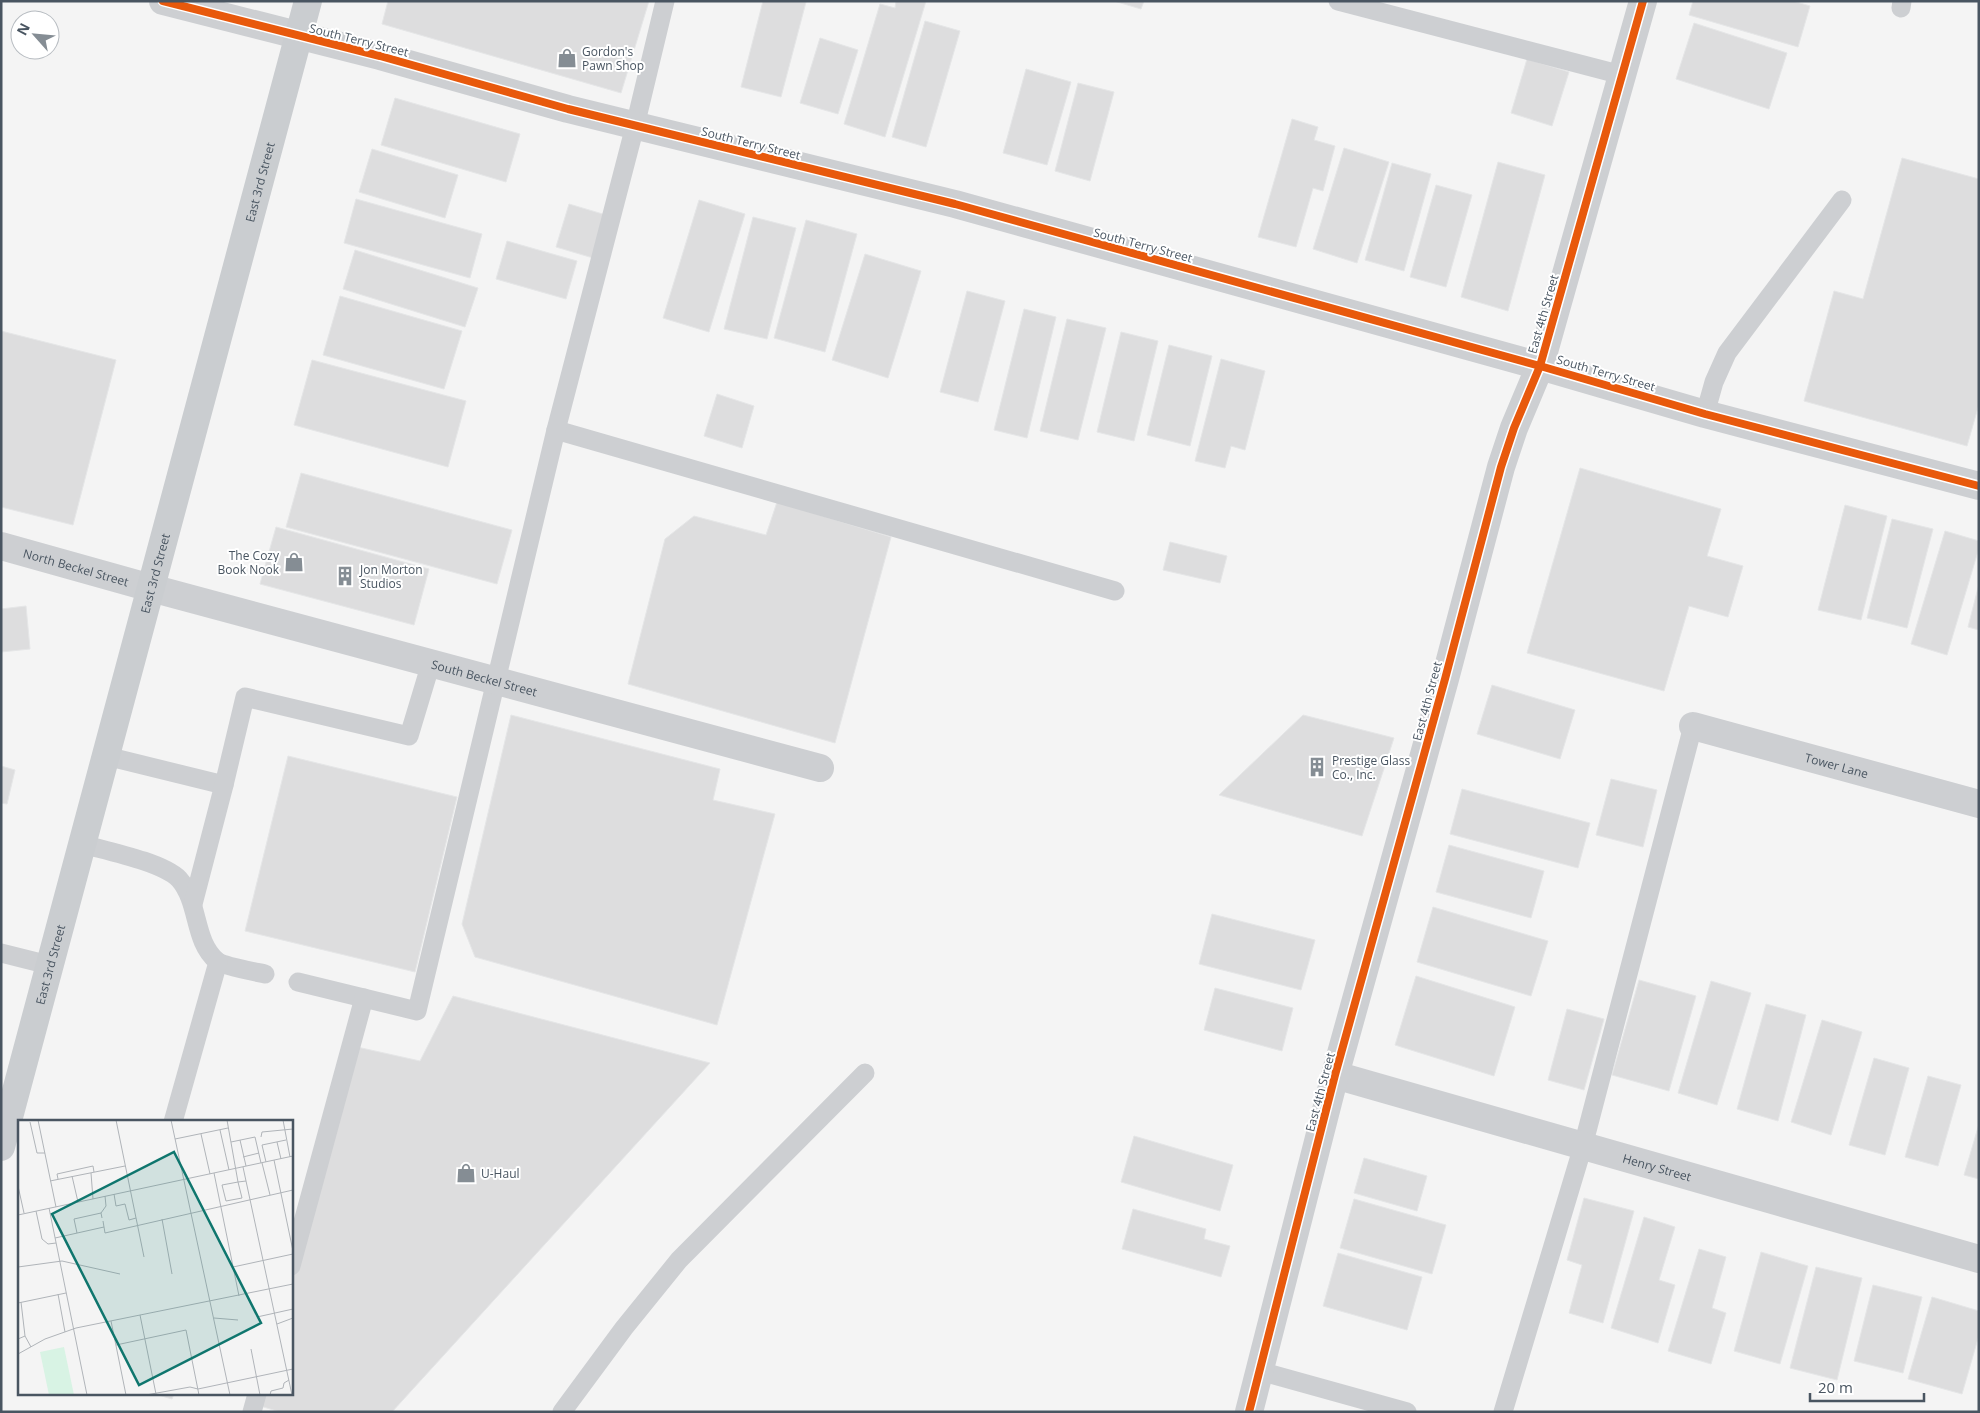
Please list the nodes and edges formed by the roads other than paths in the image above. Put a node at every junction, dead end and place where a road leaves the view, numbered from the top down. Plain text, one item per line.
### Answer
1 (163, 1) edge
2 (308, 1) edge
3 (664, 1) edge
4 (1338, 1) edge
5 (1642, 1) edge
6 (299, 36) junction
7 (1622, 75) junction
8 (635, 126) junction
9 (1842, 200) dead end
10 (1540, 366) junction
11 (1705, 414) junction
12 (556, 430) junction
13 (1979, 486) edge
14 (1, 546) edge
15 (151, 588) junction
16 (1115, 591) dead end
17 (430, 663) junction
18 (498, 680) junction
19 (1693, 726) joint
20 (106, 756) junction
21 (820, 768) dead end
22 (224, 785) junction
23 (1979, 804) edge
24 (82, 844) junction
25 (193, 904) junction
26 (1, 953) edge
27 (218, 962) junction
28 (49, 965) junction
29 (265, 974) dead end
30 (298, 982) dead end
31 (364, 998) junction
32 (865, 1073) dead end
33 (1335, 1075) junction
34 (6, 1113) edge
35 (174, 1120) edge
36 (1582, 1146) junction
37 (1, 1147) edge
38 (1979, 1258) edge
39 (292, 1262) edge
40 (1260, 1371) junction
41 (256, 1396) edge
42 (252, 1412) edge
43 (562, 1412) edge
44 (1248, 1412) edge
45 (1407, 1412) edge
46 (1503, 1412) edge

1 - 6 street, South Terry Street
2 - 6 main road, East 3rd Street
3 - 8 lane
4 - 7 lane
5 - 7 street, East 4th Street
6 - 8 street, South Terry Street
6 - 15 main road, East 3rd Street
7 - 10 street, East 4th Street
8 - 10 street, South Terry Street
8 - 12 lane
9 - 11 lane
10 - 11 street, South Terry Street
10 - 33 street, East 4th Street
11 - 13 street, South Terry Street
12 - 16 lane
12 - 18 lane
14 - 15 street, North Beckel Street
15 - 17 street, South Beckel Street
15 - 20 main road, East 3rd Street
17 - 18 street, South Beckel Street
17 - 22 lane
18 - 21 street, South Beckel Street
18 - 31 lane
19 - 23 street, Tower Lane
19 - 36 lane
20 - 22 lane
20 - 24 main road, East 3rd Street
22 - 25 lane
24 - 25 lane
24 - 28 main road, East 3rd Street
25 - 27 lane
26 - 28 lane
27 - 29 lane
27 - 35 lane
28 - 34 main road, East 3rd Street
30 - 31 lane
31 - 39 lane
32 - 43 lane
33 - 36 street, Henry Street
33 - 40 street, East 4th Street
34 - 37 main road, East 3rd Street
36 - 38 street, Henry Street
36 - 46 lane
40 - 44 street, East 4th Street
40 - 45 lane
41 - 42 lane

